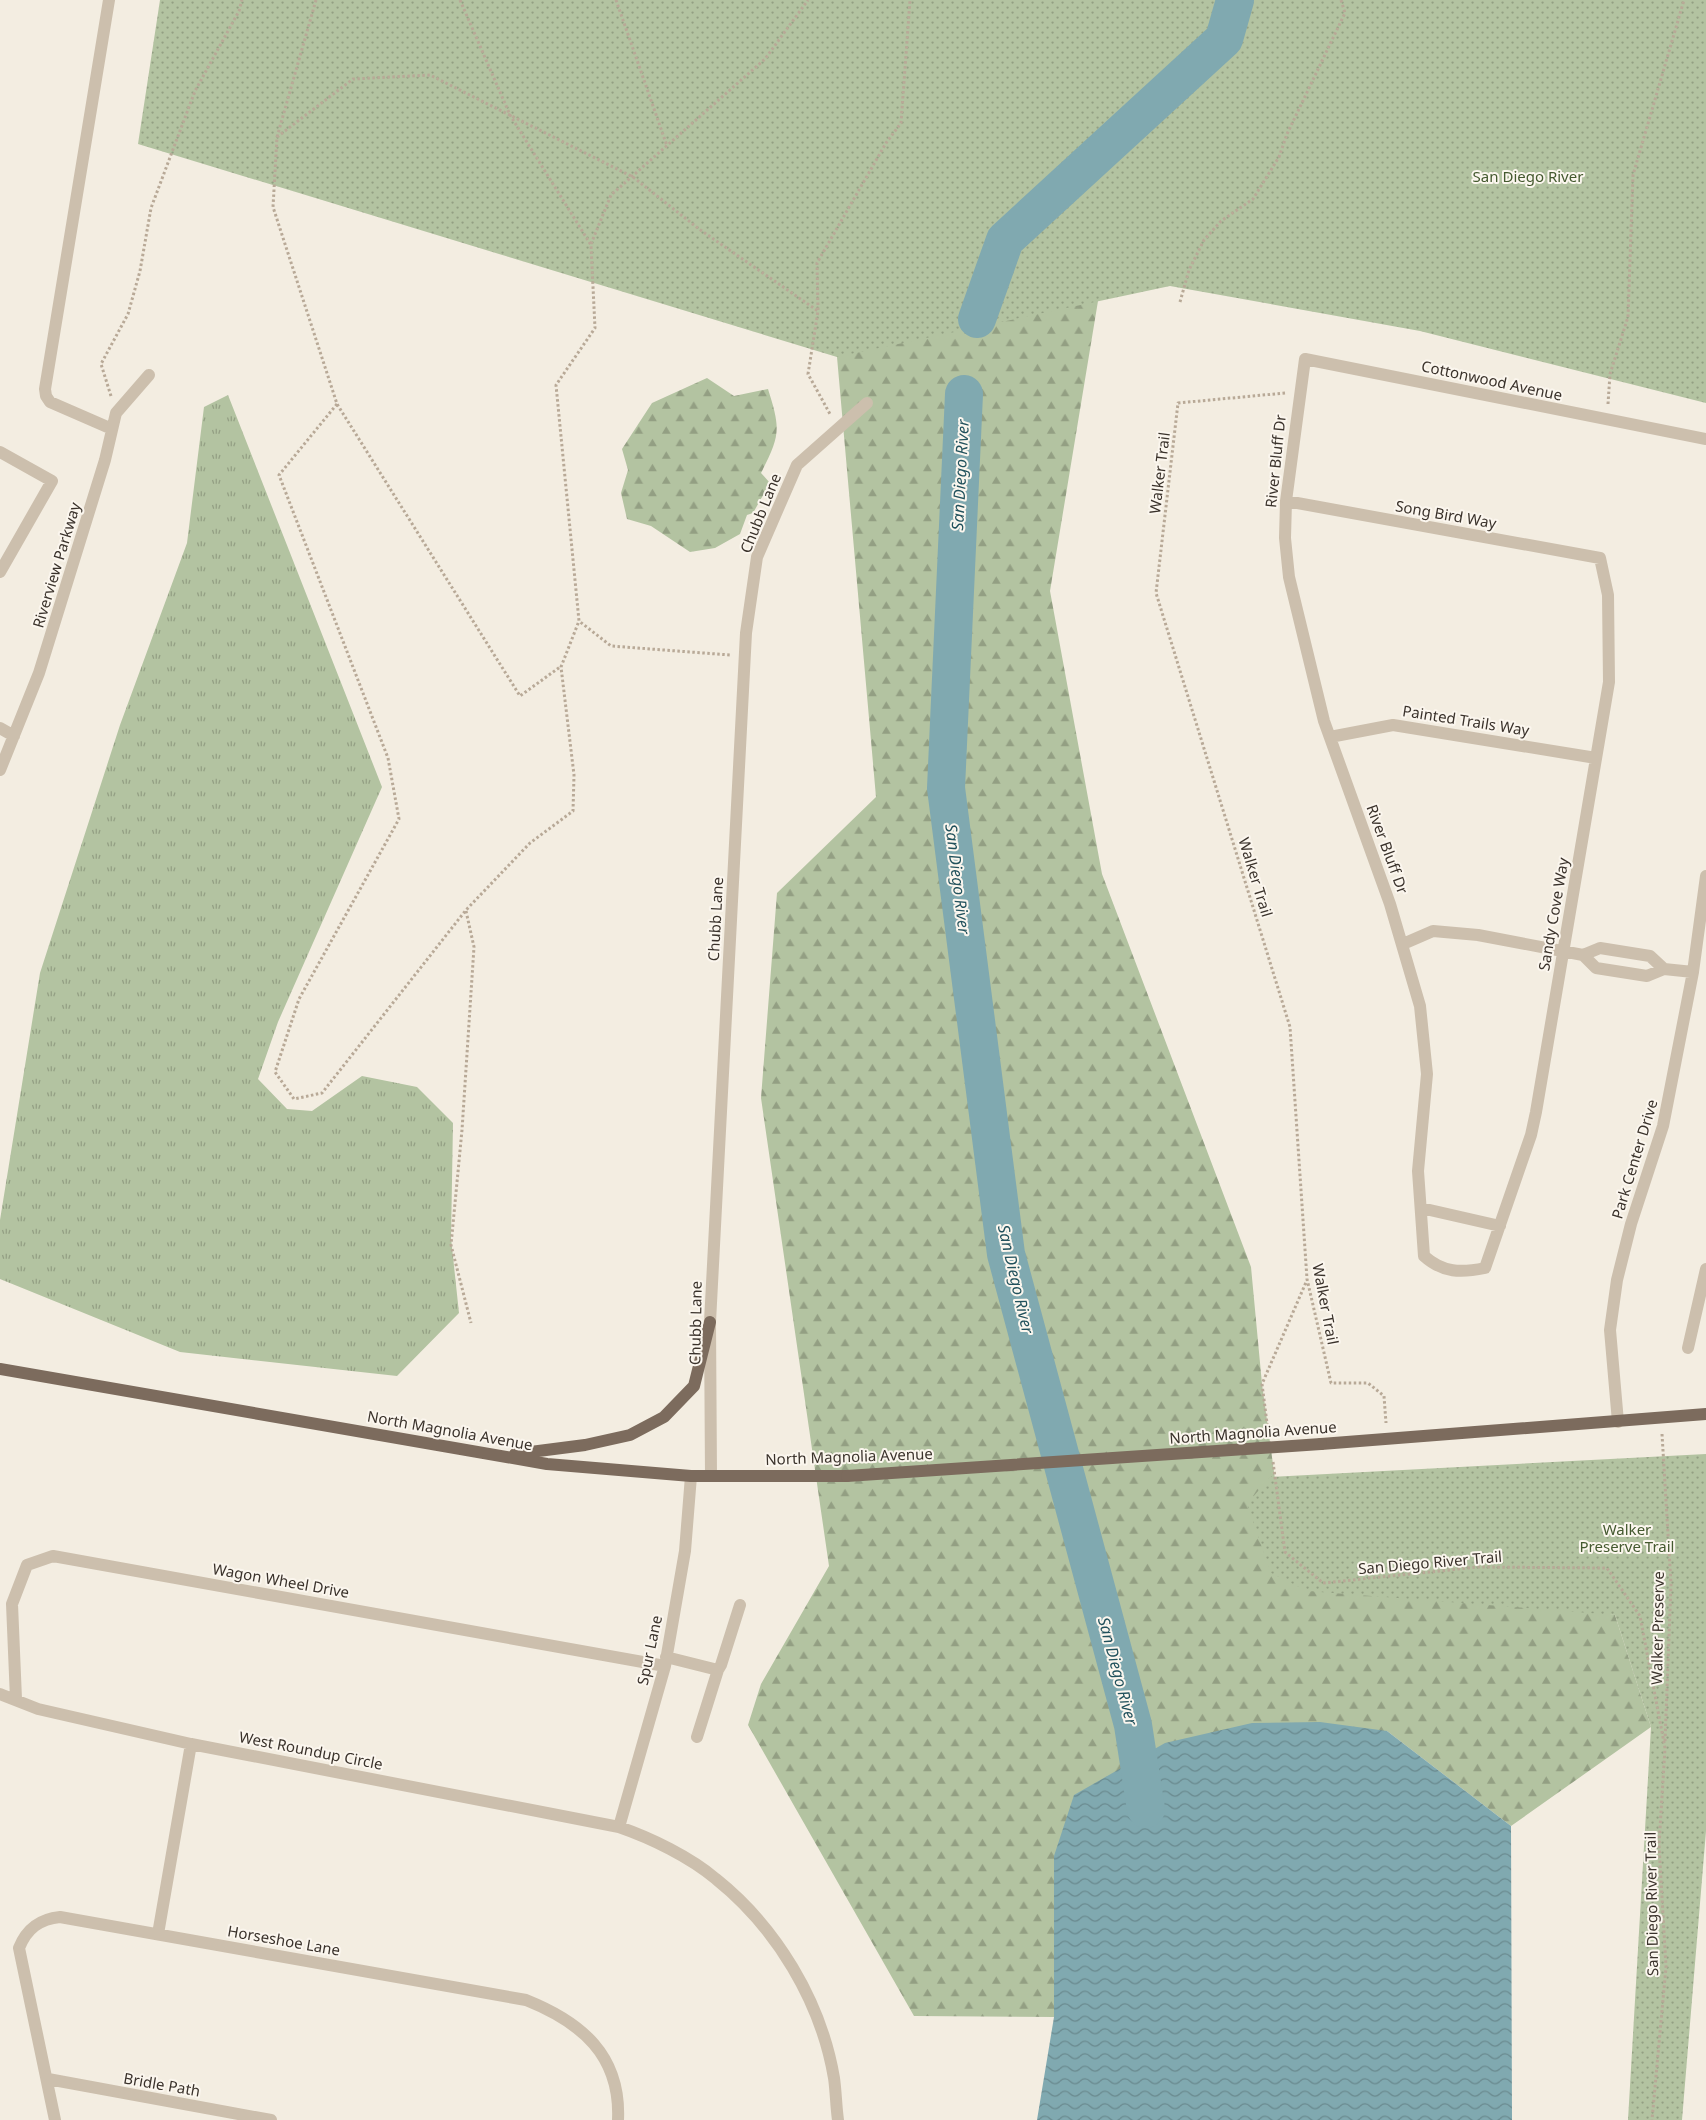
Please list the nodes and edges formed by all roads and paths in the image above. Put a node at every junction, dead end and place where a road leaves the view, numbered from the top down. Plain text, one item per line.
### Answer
1 (109, 0) edge
2 (242, 0) edge
3 (316, 0) edge
4 (460, 0) edge
5 (616, 0) edge
6 (808, 0) edge
7 (910, 0) edge
8 (1341, 0) edge
9 (1684, 0) edge
10 (510, 115) junction
11 (277, 138) junction
12 (667, 146) junction
13 (633, 177) junction
14 (591, 244) junction
15 (1180, 302) dead end
16 (818, 311) junction
17 (149, 375) dead end
18 (1299, 391) junction
19 (867, 403) dead end
20 (337, 404) junction
21 (116, 413) junction
22 (1606, 420) junction
23 (112, 430) junction
24 (838, 430) junction
25 (1706, 439) edge
26 (0, 452) edge
27 (1286, 501) junction
28 (1600, 558) joint
29 (0, 572) edge
30 (579, 621) junction
31 (745, 657) junction
32 (561, 667) junction
33 (0, 728) edge
34 (14, 736) junction
35 (1330, 737) junction
36 (1596, 758) junction
37 (0, 770) edge
38 (1706, 876) edge
39 (466, 910) junction
40 (1404, 944) junction
41 (1563, 951) junction
42 (1583, 955) junction
43 (1664, 969) junction
44 (1693, 972) junction
45 (1421, 1208) junction
46 (1500, 1226) junction
47 (1485, 1268) joint
48 (1706, 1269) edge
49 (1307, 1279) junction
50 (710, 1322) junction
51 (471, 1323) dead end
52 (1688, 1348) dead end
53 (0, 1368) edge
54 (1706, 1414) edge
55 (1661, 1418) junction
56 (1618, 1422) junction
57 (1269, 1434) dead end
58 (1387, 1439) junction
59 (1271, 1454) dead end
60 (500, 1456) junction
61 (691, 1476) junction
62 (711, 1476) junction
63 (740, 1605) dead end
64 (665, 1662) junction
65 (718, 1670) junction
66 (0, 1694) edge
67 (16, 1699) junction
68 (697, 1737) dead end
69 (191, 1744) junction
70 (1665, 1748) junction
71 (619, 1827) junction
72 (158, 1934) junction
73 (48, 2079) junction
74 (55, 2120) edge
75 (271, 2120) edge
76 (618, 2120) edge
77 (838, 2120) edge
78 (1652, 2120) edge

1 - 23 street
2 - 21 path
3 - 11 path
4 - 10 path
5 - 12 path
6 - 12 path
7 - 16 path
8 - 15 path
9 - 22 path
10 - 11 path
10 - 13 path
10 - 14 path
11 - 20 path
12 - 13 path
13 - 14 path
13 - 16 path
14 - 30 path
16 - 24 path
17 - 21 street, Riverview Parkway
18 - 22 street, Cottonwood Avenue
18 - 27 street, River Bluff Dr
18 - 49 path, Walker Trail
19 - 24 street, Chubb Lane
20 - 32 path
20 - 39 path
21 - 23 street, Riverview Parkway
22 - 25 street, Cottonwood Avenue
23 - 34 street, Riverview Parkway
24 - 31 street, Chubb Lane
26 - 29 street
27 - 28 street, Song Bird Way
27 - 35 street, River Bluff Dr
28 - 36 street, Sandy Cove Way
30 - 31 path
30 - 32 path
31 - 50 street, Chubb Lane
32 - 39 path
33 - 34 street
34 - 37 street, Riverview Parkway
35 - 36 street, Painted Trails Way
35 - 40 street, River Bluff Dr
36 - 41 street, Sandy Cove Way
38 - 44 street, Park Center Drive
39 - 51 path
40 - 41 street
40 - 45 street, River Bluff Dr
41 - 42 street
41 - 46 street, Sandy Cove Way
42 - 43 street
42 - 43 street
43 - 44 street
44 - 56 street, Park Center Drive
45 - 46 street
45 - 47 street, River Bluff Dr
46 - 47 street, Sandy Cove Way
48 - 52 street
49 - 57 path
49 - 58 path, Walker Trail
50 - 60 main road
50 - 62 street, Chubb Lane
53 - 60 main road, North Magnolia Avenue
54 - 55 main road, North Magnolia Avenue
55 - 56 main road, North Magnolia Avenue
55 - 70 path, Walker Preserve
56 - 58 main road, North Magnolia Avenue
58 - 62 main road, North Magnolia Avenue, bridge
59 - 70 path, San Diego River Trail
60 - 61 main road, North Magnolia Avenue
61 - 62 main road, North Magnolia Avenue
61 - 64 street, Spur Lane
63 - 65 street
64 - 65 street, Wagon Wheel Drive
64 - 67 street, Wagon Wheel Drive
64 - 71 street, Spur Lane
65 - 68 street
66 - 67 street, West Roundup Circle
67 - 69 street, West Roundup Circle
69 - 71 street, West Roundup Circle
69 - 72 street
70 - 78 path, San Diego River Trail
71 - 77 street, West Roundup Circle
72 - 73 street, Horseshoe Lane
72 - 76 street, Horseshoe Lane
73 - 74 street, Horseshoe Lane
73 - 75 street, Bridle Path

